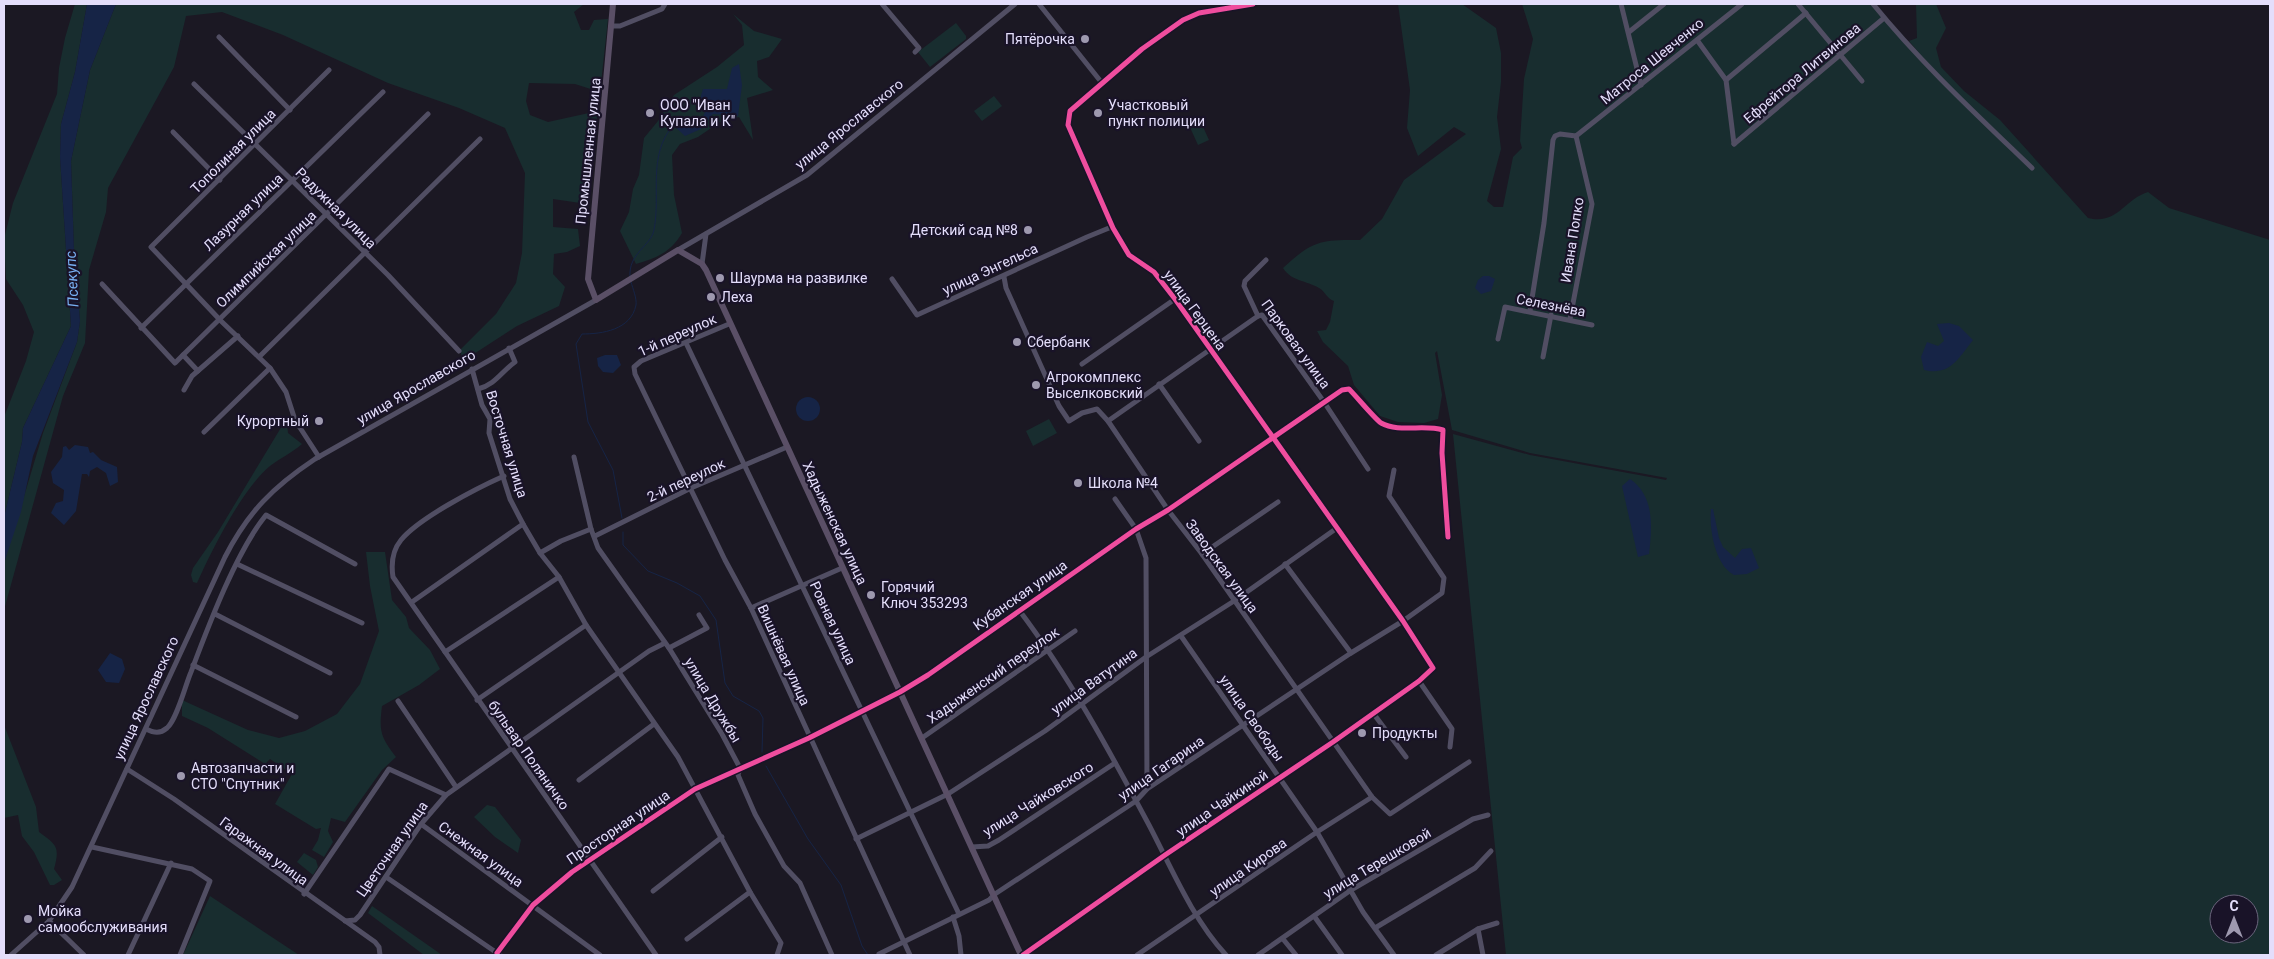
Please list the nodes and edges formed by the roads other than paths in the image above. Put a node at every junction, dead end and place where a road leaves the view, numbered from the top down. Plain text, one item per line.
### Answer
1 (613, 4) edge
2 (665, 4) edge
3 (882, 4) edge
4 (1016, 4) edge
5 (1039, 4) edge
6 (1252, 4) edge
7 (1621, 4) edge
8 (1664, 4) edge
9 (1742, 4) edge
10 (1798, 4) edge
11 (1873, 4) edge
12 (1806, 14) junction
13 (1884, 18) junction
14 (612, 26) junction
15 (1629, 32) junction
16 (219, 37) dead end
17 (1697, 40) junction
18 (915, 52) dead end
19 (1841, 56) junction
20 (329, 70) dead end
21 (1726, 80) junction
22 (1862, 81) dead end
23 (1102, 83) junction
24 (194, 84) dead end
25 (1641, 85) junction
26 (383, 92) dead end
27 (290, 110) junction
28 (428, 114) dead end
29 (173, 132) dead end
30 (1576, 136) junction
31 (480, 139) dead end
32 (256, 144) junction
33 (2032, 168) dead end
34 (220, 180) junction
35 (292, 180) junction
36 (328, 215) junction
37 (1113, 228) junction
38 (706, 234) junction
39 (678, 250) junction
40 (364, 252) junction
41 (1266, 260) dead end
42 (702, 264) junction
43 (1004, 277) junction
44 (892, 279) dead end
45 (102, 284) dead end
46 (186, 284) junction
47 (1175, 299) junction
48 (596, 300) junction
49 (1530, 311) junction
50 (1551, 315) junction
51 (1258, 316) junction
52 (219, 319) junction
53 (1570, 319) junction
54 (729, 324) junction
55 (1592, 324) dead end
56 (141, 328) junction
57 (238, 336) junction
58 (1498, 339) dead end
59 (686, 343) junction
60 (509, 348) junction
61 (1210, 349) junction
62 (459, 351) dead end
63 (183, 355) junction
64 (259, 357) junction
65 (1542, 357) dead end
66 (1082, 364) dead end
67 (270, 368) junction
68 (634, 368) joint
69 (472, 369) junction
70 (198, 371) junction
71 (1159, 384) junction
72 (478, 389) junction
73 (184, 390) dead end
74 (1324, 402) junction
75 (1108, 421) junction
76 (204, 432) dead end
77 (1273, 438) junction
78 (1199, 441) dead end
79 (787, 447) junction
80 (319, 457) junction
81 (574, 457) dead end
82 (746, 466) junction
83 (1368, 469) dead end
84 (1394, 470) dead end
85 (504, 476) junction
86 (691, 488) junction
87 (1115, 499) dead end
88 (1278, 502) dead end
89 (1168, 510) junction
90 (523, 524) junction
91 (1337, 528) junction
92 (591, 529) junction
93 (1136, 529) junction
94 (595, 536) junction
95 (1448, 537) dead end
96 (540, 554) junction
97 (1202, 554) junction
98 (237, 564) junction
99 (355, 564) dead end
100 (1285, 564) junction
101 (842, 568) junction
102 (559, 577) junction
103 (804, 586) junction
104 (1234, 601) junction
105 (412, 602) junction
106 (751, 608) junction
107 (1019, 610) junction
108 (215, 614) junction
109 (699, 615) dead end
110 (1403, 622) junction
111 (362, 623) dead end
112 (586, 625) junction
113 (1075, 631) dead end
114 (1181, 636) junction
115 (667, 646) junction
116 (445, 652) junction
117 (1048, 652) junction
118 (1351, 653) junction
119 (1146, 657) junction
120 (193, 665) junction
121 (1433, 668) joint
122 (330, 672) dead end
123 (620, 673) junction
124 (1419, 681) junction
125 (1297, 690) junction
126 (900, 692) junction
127 (477, 700) junction
128 (398, 701) dead end
129 (1080, 705) junction
130 (862, 712) junction
131 (1373, 713) junction
132 (296, 717) dead end
133 (654, 724) junction
134 (1245, 725) junction
135 (146, 730) junction
136 (809, 738) junction
137 (922, 738) junction
138 (1333, 742) junction
139 (1450, 746) dead end
140 (511, 750) junction
141 (1406, 757) dead end
142 (1469, 762) dead end
143 (1115, 764) junction
144 (740, 768) junction
145 (127, 769) junction
146 (1280, 778) junction
147 (580, 780) dead end
148 (456, 787) junction
149 (694, 789) junction
150 (1147, 789) junction
151 (948, 794) junction
152 (446, 795) junction
153 (1372, 797) junction
154 (1136, 801) junction
155 (910, 813) junction
156 (1488, 815) dead end
157 (421, 824) junction
158 (1317, 832) junction
159 (722, 837) junction
160 (856, 839) junction
161 (92, 847) junction
162 (972, 848) junction
163 (1491, 851) dead end
164 (1165, 855) junction
165 (590, 860) junction
166 (171, 863) junction
167 (386, 877) junction
168 (1351, 890) junction
169 (653, 891) dead end
170 (750, 892) junction
171 (304, 894) junction
172 (995, 894) junction
173 (533, 905) junction
174 (958, 914) junction
175 (1314, 916) junction
176 (953, 917) junction
177 (1196, 917) junction
178 (49, 921) junction
179 (345, 921) junction
180 (1497, 923) dead end
181 (1375, 928) junction
182 (1478, 930) junction
183 (687, 939) dead end
184 (1283, 939) junction
185 (903, 942) junction
186 (498, 954) edge
187 (879, 954) dead end
188 (11, 955) edge
189 (84, 955) edge
190 (128, 955) edge
191 (180, 955) edge
192 (380, 955) edge
193 (600, 955) edge
194 (656, 955) edge
195 (777, 955) edge
196 (832, 955) edge
197 (910, 955) edge
198 (961, 955) edge
199 (1022, 955) edge
200 (1137, 955) edge
201 (1226, 955) edge
202 (1258, 955) edge
203 (1296, 955) edge
204 (1342, 955) edge
205 (1394, 955) edge
206 (1436, 955) edge
207 (1483, 955) edge

1 - 14 main road, Промышленная улица
2 - 14 street
3 - 18 street
4 - 38 street, улица Ярославского
5 - 23 street
6 - 23 street, улица Герцена
7 - 15 street
8 - 15 street
9 - 17 street, Матроса Шевченко
10 - 12 street
11 - 13 street
12 - 19 street
12 - 21 street
13 - 19 street, Ефрейтора Литвинова
13 - 33 street
14 - 48 main road, Промышленная улица
15 - 25 street
16 - 27 street
17 - 21 street
17 - 25 street, Матроса Шевченко
19 - 21 street, Ефрейтора Литвинова
19 - 22 street
20 - 27 street, Тополиная улица
23 - 37 street, улица Герцена
24 - 32 street, Радужная улица
25 - 30 street, Матроса Шевченко
26 - 35 street, Лазурная улица
27 - 32 street, Тополиная улица
28 - 36 street, Олимпийская улица
29 - 34 street
30 - 49 street
30 - 53 street, Ивана Попко
31 - 40 street
32 - 34 street, Тополиная улица
32 - 35 street, Радужная улица
34 - 46 street, Тополиная улица
35 - 36 street, Радужная улица
35 - 46 street, Лазурная улица
36 - 40 street, Радужная улица
36 - 52 street, Олимпийская улица
37 - 43 street, улица Энгельса
37 - 47 street, улица Герцена
38 - 39 street, улица Ярославского
38 - 42 street
39 - 42 main road
39 - 48 main road, улица Ярославского
40 - 62 street, Радужная улица
40 - 64 street
41 - 51 street, Парковая улица
42 - 54 main road, Хадыженская улица
43 - 44 street, улица Энгельса
43 - 75 street, Заводская улица
45 - 56 street
46 - 52 street
46 - 56 street, Лазурная улица
47 - 61 street, улица Герцена
47 - 66 street
48 - 60 street, улица Ярославского
49 - 50 street, Селезнёва
49 - 58 street, Селезнёва
50 - 53 street, Селезнёва
50 - 65 street
51 - 61 street
51 - 74 street, Парковая улица
52 - 57 street
52 - 63 street, Олимпийская улица
53 - 55 street, Селезнёва
54 - 59 street, 1-й переулок
54 - 79 main road, Хадыженская улица
56 - 63 street
57 - 64 street
57 - 70 street
59 - 68 street, 1-й переулок
59 - 82 street, Ровная улица
60 - 69 street, улица Ярославского
60 - 72 street
61 - 71 street
61 - 77 street, улица Герцена
63 - 70 street
64 - 67 street
67 - 76 street
67 - 80 street
68 - 86 street, Вишнёвая улица
69 - 72 street, Восточная улица
69 - 80 street, улица Ярославского
70 - 73 street
71 - 75 street
71 - 78 street
72 - 85 street, Восточная улица
74 - 77 street, Кубанская улица
74 - 83 street, Парковая улица
74 - 95 street, Кубанская улица
75 - 89 street, Заводская улица
77 - 89 street, Кубанская улица
77 - 91 street, улица Герцена
79 - 82 street, 2-й переулок
79 - 101 main road, Хадыженская улица
80 - 135 street, улица Ярославского
81 - 92 street, улица Дружбы
82 - 86 street, 2-й переулок
82 - 103 street, Ровная улица
84 - 110 street, улица Гагарина
85 - 90 street, Восточная улица
85 - 105 street, бульвар Поляничко
86 - 94 street, 2-й переулок
86 - 106 street, Вишнёвая улица
87 - 93 street
88 - 97 street
89 - 93 street, Кубанская улица
89 - 97 street, Заводская улица
90 - 96 street, Восточная улица
90 - 105 street
91 - 100 street, улица Ватутина
91 - 110 street, улица Герцена
92 - 94 street, улица Дружбы
92 - 96 street
93 - 107 street, Кубанская улица
93 - 119 street
94 - 115 street, улица Дружбы
96 - 102 street, Восточная улица
97 - 104 street, Заводская улица
98 - 99 street
98 - 108 street
98 - 111 street
100 - 104 street, улица Ватутина
100 - 118 street
101 - 103 street
101 - 126 main road, Хадыженская улица
102 - 112 street, Восточная улица
102 - 116 street
103 - 106 street
103 - 130 street, Ровная улица
104 - 114 street, улица Ватутина
104 - 125 street, Заводская улица
105 - 116 street, бульвар Поляничко
106 - 136 street, Вишнёвая улица
107 - 117 street
107 - 126 street, Кубанская улица
108 - 120 street
108 - 122 street
109 - 115 street, Цветочная улица
110 - 118 street, улица Гагарина
110 - 121 street, улица Герцена
112 - 123 street, Восточная улица
112 - 127 street
113 - 117 street, Хадыженский переулок
114 - 119 street, улица Ватутина
114 - 134 street, улица Свободы
115 - 123 street, Цветочная улица
115 - 144 street, улица Дружбы
116 - 127 street, бульвар Поляничко
117 - 129 street
117 - 137 street, Хадыженский переулок
118 - 125 street, улица Гагарина
119 - 129 street, улица Ватутина
119 - 150 street
120 - 132 street
120 - 135 street
121 - 124 street, улица Чайкиной
123 - 133 street, Восточная улица
123 - 140 street, Цветочная улица
124 - 131 street, улица Чайкиной
124 - 139 street
125 - 134 street, улица Гагарина
125 - 138 street, Заводская улица
126 - 130 street, Кубанская улица
126 - 137 main road, Хадыженская улица
127 - 140 street, бульвар Поляничко
128 - 148 street
129 - 143 street
129 - 151 street, улица Ватутина
130 - 136 street, Кубанская улица
130 - 155 street, Ровная улица
131 - 138 street, улица Чайкиной
131 - 141 street
133 - 147 street
133 - 149 street, Восточная улица
134 - 146 street, улица Свободы
134 - 150 street, улица Гагарина
135 - 145 street, улица Ярославского
136 - 144 street, Кубанская улица
136 - 160 street, Вишнёвая улица
137 - 151 main road, Хадыженская улица
138 - 146 street, улица Чайкиной
138 - 153 street, Заводская улица
140 - 148 street, Цветочная улица
140 - 165 street, бульвар Поляничко
142 - 153 street, Заводская улица
143 - 154 street
143 - 162 street, улица Чайковского
144 - 149 street, Кубанская улица
144 - 196 street, улица Дружбы
145 - 161 street, улица Ярославского
145 - 171 street, Гаражная улица
146 - 158 street, улица Свободы
146 - 164 street, улица Чайкиной
148 - 152 street, Цветочная улица
149 - 159 street, Восточная улица
149 - 165 street, Просторная улица
150 - 154 street, улица Гагарина
151 - 155 street, улица Ватутина
151 - 162 main road, Хадыженская улица
152 - 157 street, Цветочная улица
152 - 171 street
153 - 158 street, улица Кирова
154 - 164 street
154 - 172 street, улица Гагарина
155 - 160 street, улица Ватутина
155 - 174 street, Ровная улица
156 - 168 street, улица Терешковой
157 - 167 street, Цветочная улица
157 - 173 street, Снежная улица
158 - 168 street, улица Свободы
158 - 177 street, улица Кирова
159 - 169 street
159 - 170 street, Восточная улица
160 - 185 street, Вишнёвая улица
161 - 166 street
161 - 178 street, улица Ярославского
162 - 172 main road, Хадыженская улица
163 - 181 street
164 - 177 street
164 - 199 street, улица Чайкиной
165 - 173 street, Просторная улица
165 - 194 street, бульвар Поляничко
166 - 190 street
166 - 191 street
167 - 179 street, Цветочная улица
167 - 186 street
168 - 175 street, улица Терешковой
168 - 181 street, улица Свободы
170 - 183 street
170 - 195 street, Восточная улица
171 - 179 street, Гаражная улица
172 - 174 street, улица Гагарина
172 - 199 main road, Хадыженская улица
173 - 186 street, Просторная улица
173 - 193 street, Снежная улица
174 - 176 street, улица Гагарина
175 - 184 street, улица Терешковой
175 - 204 street
176 - 185 street, улица Гагарина
176 - 198 street
177 - 200 street, улица Кирова
177 - 201 street
178 - 188 street, улица Ярославского
178 - 189 street
179 - 192 street, Гаражная улица
180 - 182 street
181 - 205 street, улица Свободы
182 - 206 street
182 - 207 street
184 - 202 street, улица Терешковой
184 - 203 street
185 - 187 street, улица Гагарина
185 - 197 street, Вишнёвая улица

